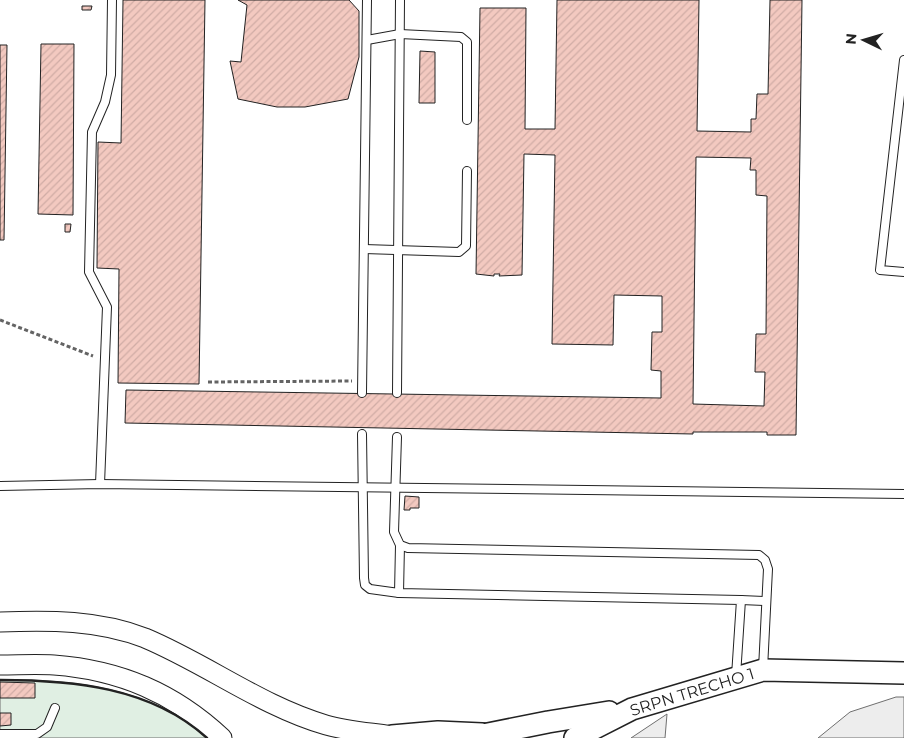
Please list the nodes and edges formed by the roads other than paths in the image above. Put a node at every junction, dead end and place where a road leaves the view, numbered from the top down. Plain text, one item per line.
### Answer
1 (112, 0) edge
2 (367, 0) edge
3 (400, 0) edge
4 (400, 34) junction
5 (367, 40) junction
6 (904, 60) edge
7 (467, 120) dead end
8 (467, 171) dead end
9 (398, 248) junction
10 (364, 249) junction
11 (904, 272) edge
12 (362, 393) dead end
13 (397, 393) dead end
14 (362, 434) dead end
15 (397, 436) dead end
16 (100, 484) junction
17 (0, 486) edge
18 (362, 488) junction
19 (395, 488) junction
20 (904, 494) edge
21 (400, 545) junction
22 (399, 593) junction
23 (741, 600) junction
24 (766, 601) junction
25 (0, 622) edge
26 (0, 666) edge
27 (763, 670) junction
28 (904, 673) edge
29 (736, 676) junction
30 (55, 708) dead end
31 (632, 709) junction
32 (0, 734) edge
33 (476, 736) edge
34 (398, 737) edge
35 (222, 738) edge
36 (576, 738) edge

1 - 16 lane
2 - 5 lane
3 - 4 lane
4 - 5 lane
4 - 7 lane
4 - 9 lane
5 - 10 lane
6 - 11 lane
8 - 9 lane
9 - 10 lane
9 - 13 lane
10 - 12 lane
14 - 18 lane
15 - 19 lane
16 - 17 lane
16 - 18 lane
18 - 19 lane
18 - 22 lane
19 - 20 lane
19 - 21 lane
21 - 22 lane
21 - 24 lane
22 - 23 lane
23 - 24 lane
23 - 29 lane
24 - 27 lane
25 - 34 street
26 - 35 street
27 - 28 main road, SRPN TRECHO 1
27 - 29 main road, SRPN TRECHO 1
29 - 31 main road, SRPN TRECHO 1
30 - 32 lane
31 - 33 main road
31 - 36 main road, SRPN TRECHO 1
33 - 34 main road

